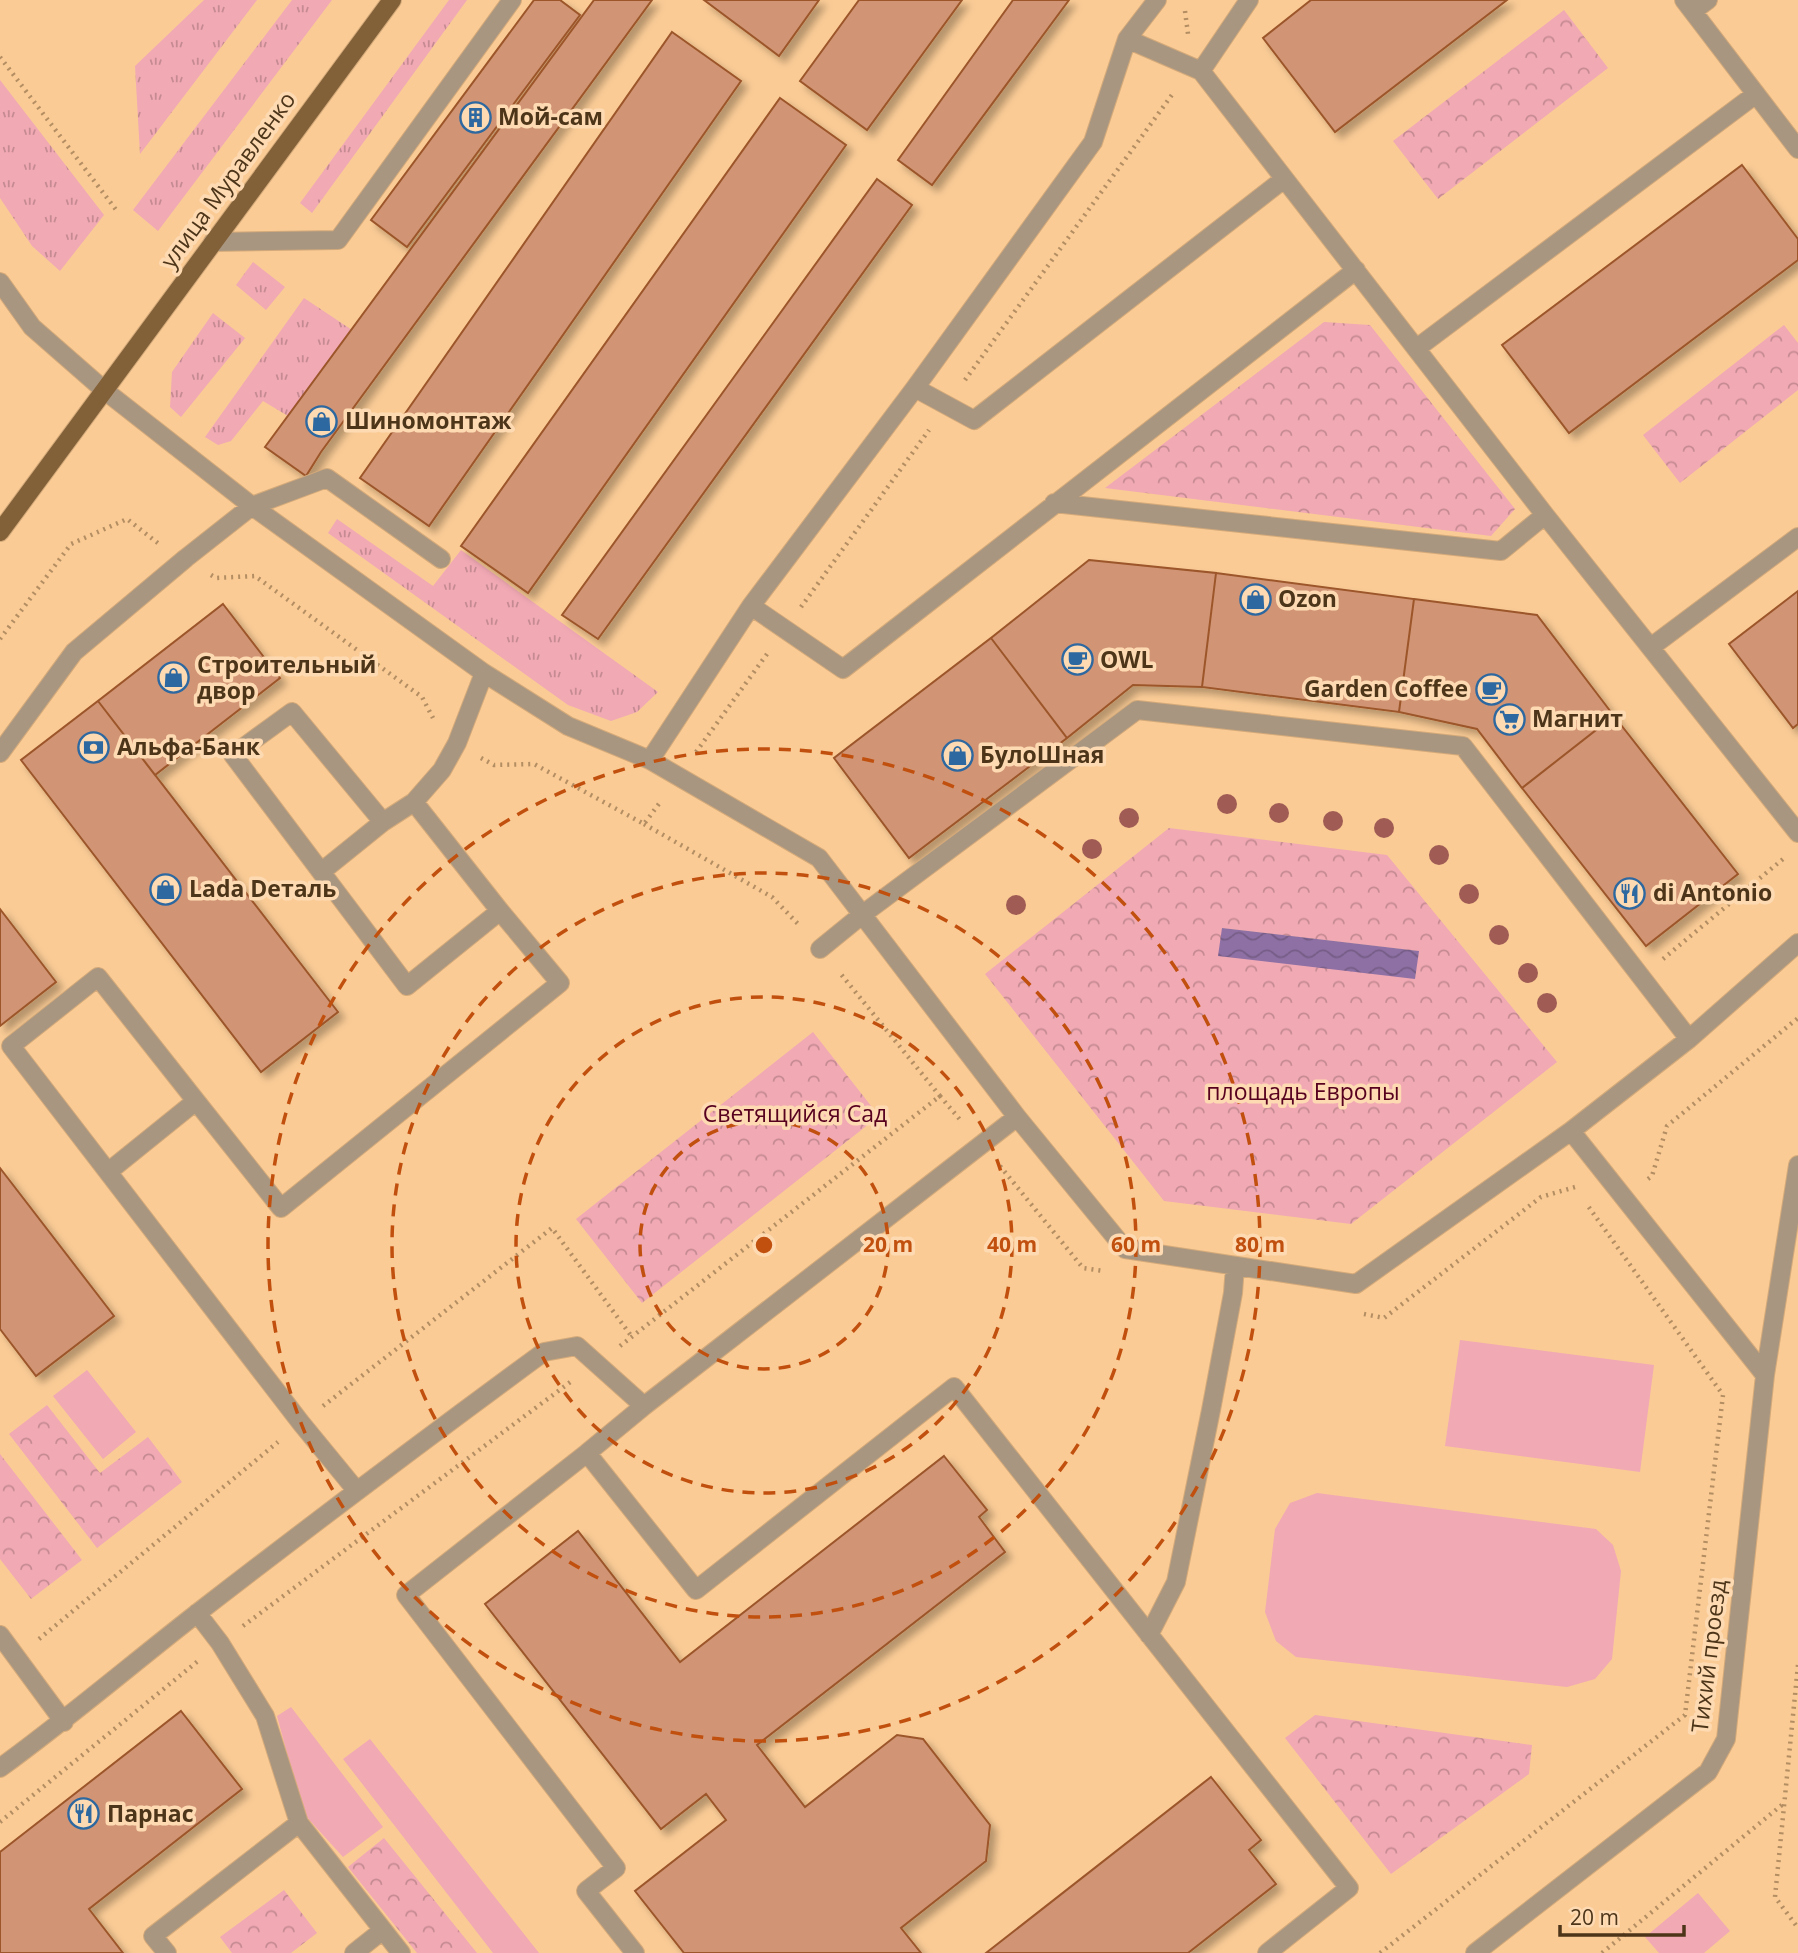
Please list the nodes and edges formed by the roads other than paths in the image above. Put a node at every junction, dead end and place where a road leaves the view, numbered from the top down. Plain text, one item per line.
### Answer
1 (392, 0) edge
2 (512, 0) edge
3 (1157, 0) edge
4 (1250, 0) edge
5 (1708, 0) edge
6 (1689, 5) edge
7 (1127, 39) junction
8 (1201, 71) junction
9 (1756, 94) junction
10 (1798, 149) edge
11 (1284, 179) junction
12 (213, 242) junction
13 (1356, 270) junction
14 (0, 282) edge
15 (1417, 348) junction
16 (915, 388) junction
17 (104, 390) junction
18 (1054, 503) junction
19 (253, 506) junction
20 (1545, 515) junction
21 (0, 532) edge
22 (1798, 537) edge
23 (441, 559) dead end
24 (751, 606) junction
25 (1651, 647) junction
26 (484, 673) junction
27 (0, 753) edge
28 (650, 760) junction
29 (414, 802) junction
30 (383, 822) junction
31 (1798, 833) edge
32 (321, 872) junction
33 (500, 911) junction
34 (863, 914) junction
35 (1798, 943) edge
36 (820, 949) dead end
37 (1689, 1039) junction
38 (196, 1101) junction
39 (1017, 1117) junction
40 (1571, 1132) junction
41 (1798, 1165) edge
42 (108, 1172) junction
43 (1235, 1266) junction
44 (1765, 1376) junction
45 (644, 1406) junction
46 (587, 1453) junction
47 (356, 1490) junction
48 (197, 1613) junction
49 (1149, 1635) junction
50 (0, 1636) edge
51 (64, 1721) junction
52 (0, 1768) edge
53 (299, 1822) junction
54 (383, 1930) junction
55 (167, 1953) edge
56 (354, 1953) edge
57 (401, 1953) edge
58 (635, 1953) edge
59 (1267, 1953) edge
60 (1475, 1953) edge

1 - 12 main road, улица Муравленко
2 - 12 street
3 - 7 street
4 - 8 street
5 - 6 street
6 - 9 street
7 - 8 street
7 - 16 street
8 - 11 street
9 - 10 street
9 - 15 street
11 - 13 street
11 - 16 street
12 - 17 main road, улица Муравленко
13 - 15 street
13 - 18 street
14 - 17 street
15 - 20 street
16 - 24 street
17 - 19 street
17 - 21 main road, улица Муравленко
18 - 20 street
18 - 24 street
19 - 23 street
19 - 26 street
19 - 27 street
20 - 25 street
22 - 25 street
24 - 28 street
25 - 31 street
26 - 28 street
26 - 29 street
28 - 34 street
29 - 30 street
29 - 33 street
30 - 32 street
30 - 32 street
32 - 33 street
33 - 38 street
34 - 36 street
34 - 37 street
34 - 39 street
35 - 37 street
37 - 40 street
38 - 42 street
38 - 42 street
39 - 43 street
39 - 45 street
40 - 43 street
40 - 44 street
41 - 44 street, Тихий проезд
42 - 47 street
43 - 49 street
44 - 60 street, Тихий проезд
45 - 46 street
45 - 47 street
46 - 49 street
46 - 58 street
47 - 48 street
48 - 51 street
48 - 53 street
49 - 59 street
50 - 51 street
51 - 52 street
53 - 54 street
53 - 55 street
54 - 56 street
54 - 57 street

